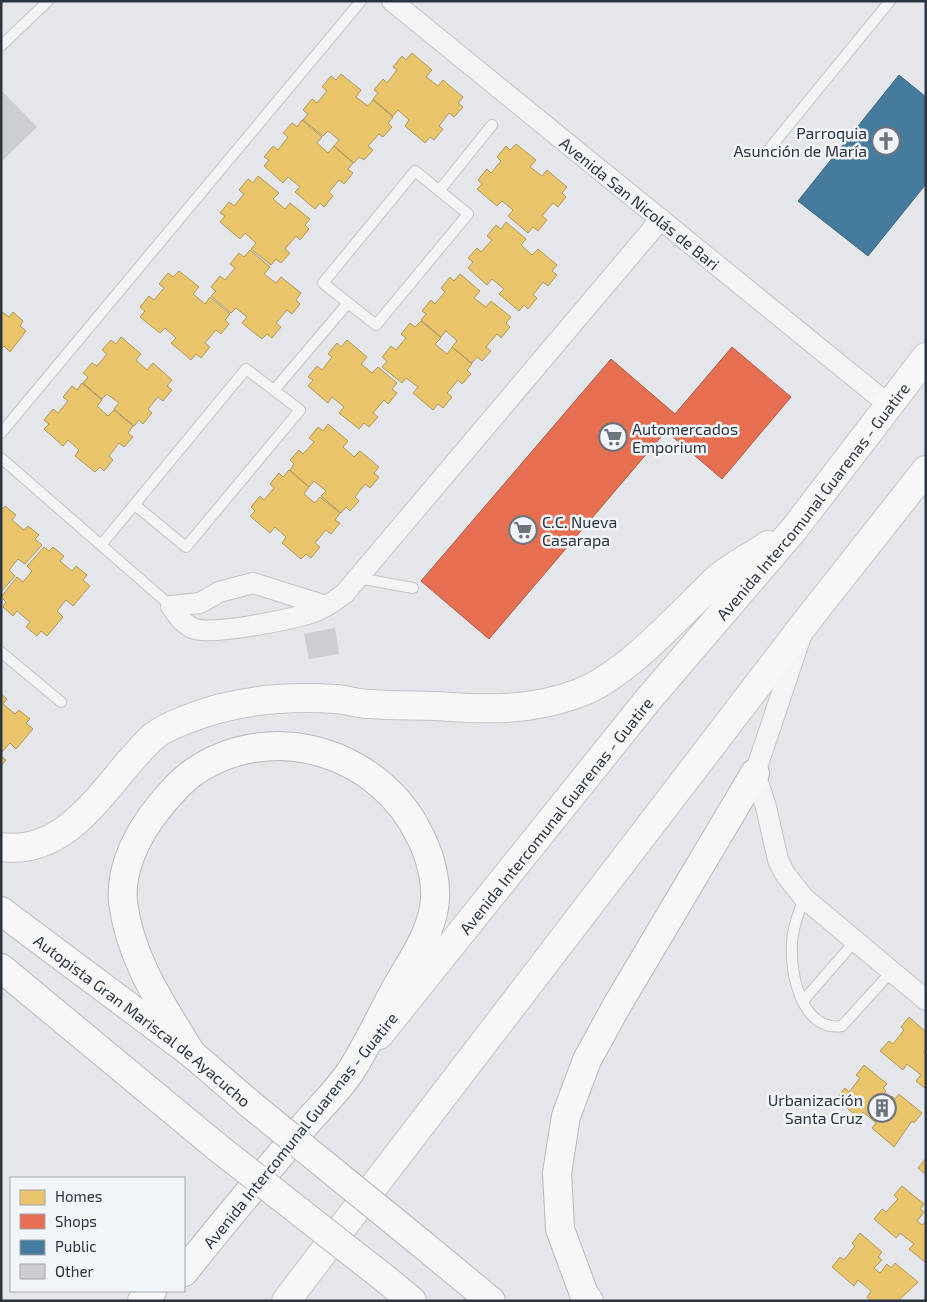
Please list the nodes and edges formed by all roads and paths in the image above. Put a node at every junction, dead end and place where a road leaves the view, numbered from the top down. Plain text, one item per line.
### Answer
1 (48, 1) edge
2 (361, 1) edge
3 (392, 1) edge
4 (890, 1) edge
5 (1, 46) edge
6 (492, 126) dead end
7 (770, 148) dead end
8 (439, 191) junction
9 (661, 220) junction
10 (348, 303) junction
11 (926, 357) edge
12 (275, 389) junction
13 (889, 405) junction
14 (1, 433) edge
15 (1, 458) edge
16 (926, 470) edge
17 (135, 505) junction
18 (795, 528) junction
19 (101, 545) junction
20 (358, 578) junction
21 (413, 588) dead end
22 (171, 606) junction
23 (326, 606) junction
24 (806, 622) junction
25 (1, 652) edge
26 (61, 702) dead end
27 (755, 773) junction
28 (1, 847) edge
29 (804, 898) junction
30 (1, 911) edge
31 (856, 940) junction
32 (2, 969) edge
33 (892, 971) junction
34 (926, 1000) edge
35 (803, 1001) junction
36 (191, 1053) junction
37 (353, 1068) junction
38 (186, 1267) edge
39 (151, 1292) edge
40 (142, 1301) edge
41 (286, 1301) edge
42 (412, 1301) edge
43 (492, 1301) edge
44 (589, 1301) edge

1 - 5 lane
2 - 14 lane
3 - 9 street, Avenida San Nicolás de Bari
4 - 7 lane
6 - 8 lane
8 - 10 lane
8 - 10 lane
9 - 13 street, Avenida San Nicolás de Bari
9 - 20 street
10 - 12 lane
11 - 13 main road, Avenida Intercomunal Guarenas - Guatire
12 - 17 lane
12 - 17 lane
13 - 18 main road, Avenida Intercomunal Guarenas - Guatire
15 - 19 lane
16 - 24 main road
17 - 19 lane
18 - 28 main road
18 - 37 main road, Avenida Intercomunal Guarenas - Guatire
19 - 22 lane
20 - 21 lane
20 - 23 street
22 - 23 street
22 - 23 street
24 - 27 street
24 - 41 main road
25 - 26 lane
27 - 29 street
27 - 44 main road
29 - 31 street
29 - 35 lane
30 - 36 main road, Autopista Gran Mariscal de Ayacucho
31 - 33 street
31 - 35 lane
32 - 42 main road, bridge
33 - 34 street
33 - 35 lane
36 - 37 main road
36 - 43 main road, Autopista Gran Mariscal de Ayacucho, bridge
37 - 38 main road, Avenida Intercomunal Guarenas - Guatire
39 - 40 main road

